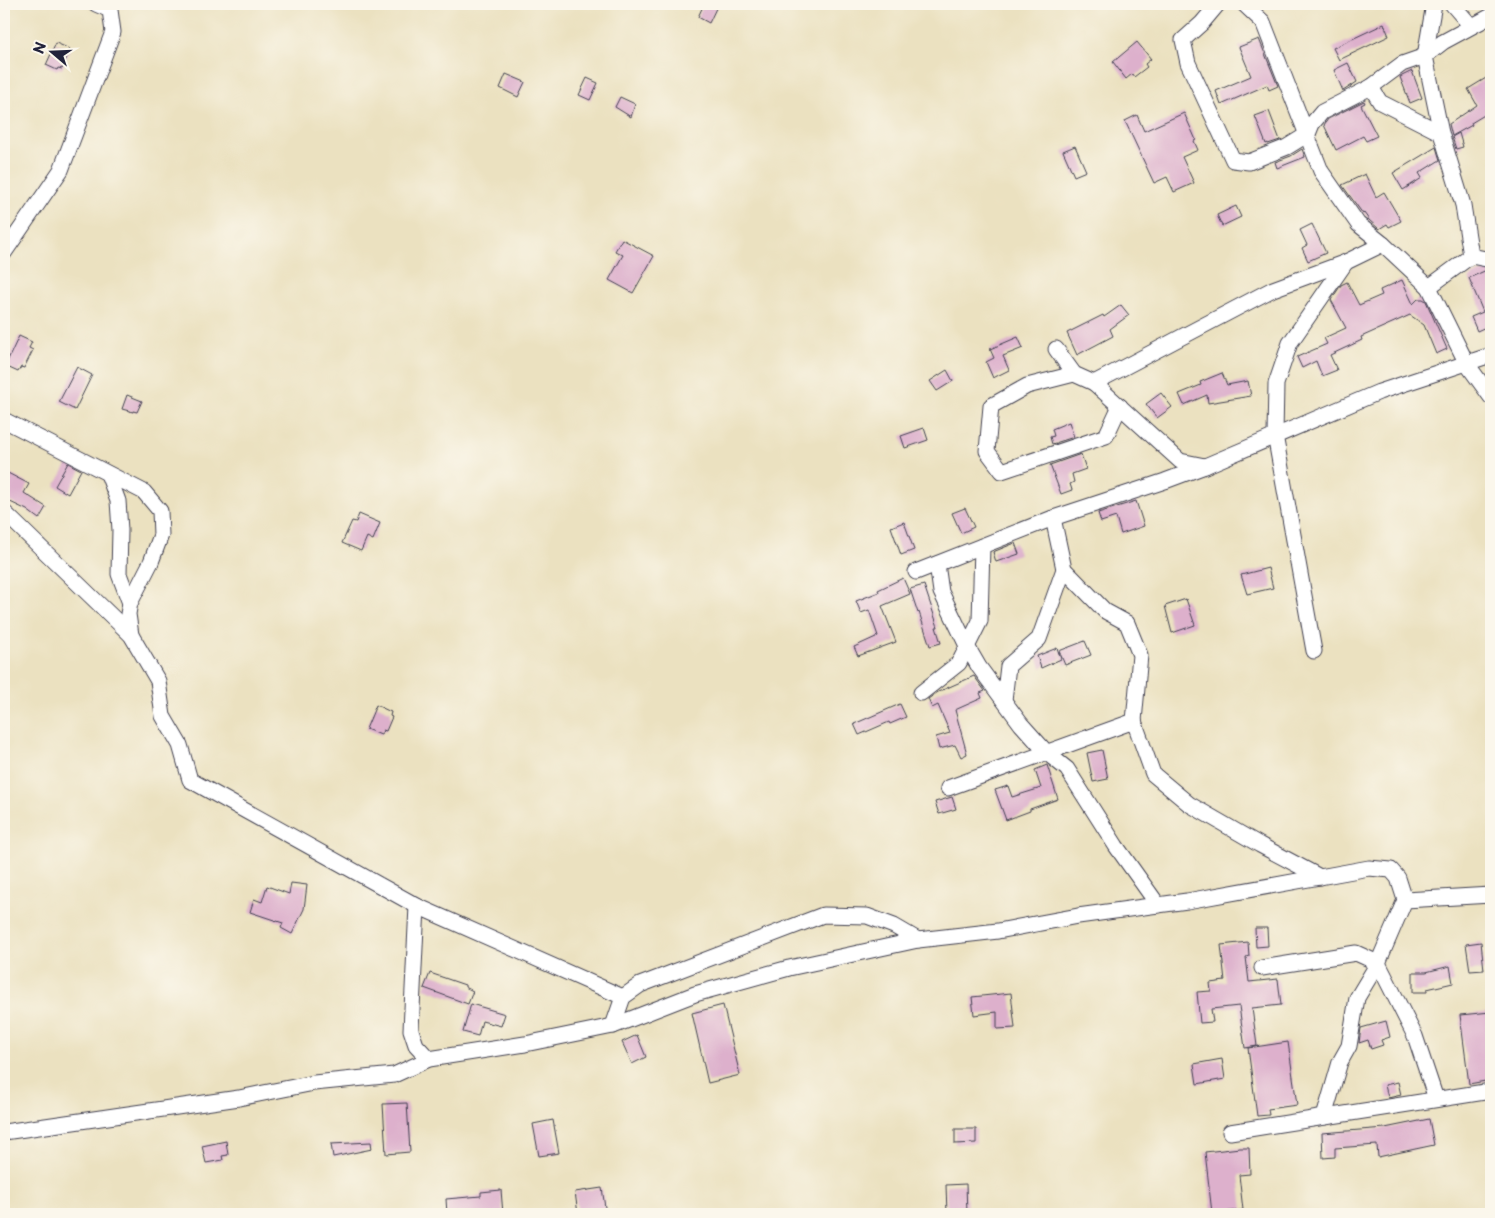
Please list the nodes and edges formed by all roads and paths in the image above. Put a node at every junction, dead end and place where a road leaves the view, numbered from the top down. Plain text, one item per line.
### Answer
1 (96, 4) edge
2 (1218, 4) edge
3 (1244, 4) edge
4 (1434, 4) edge
5 (1452, 4) edge
6 (1491, 16) edge
7 (1471, 26) junction
8 (1425, 56) junction
9 (1370, 87) junction
10 (1441, 133) junction
11 (1308, 134) junction
12 (1383, 244) junction
13 (4, 253) edge
14 (1471, 256) junction
15 (1491, 257) edge
16 (1346, 262) junction
17 (1428, 287) junction
18 (1056, 349) dead end
19 (1491, 355) edge
20 (1467, 364) junction
21 (1074, 374) junction
22 (1094, 383) junction
23 (1491, 397) edge
24 (1120, 406) junction
25 (4, 420) edge
26 (1275, 435) junction
27 (1205, 466) junction
28 (108, 474) junction
29 (4, 512) edge
30 (1053, 518) junction
31 (982, 546) junction
32 (936, 564) junction
33 (1064, 569) junction
34 (941, 592) junction
35 (130, 604) junction
36 (131, 635) junction
37 (968, 648) junction
38 (1314, 651) dead end
39 (921, 693) dead end
40 (1004, 700) junction
41 (1134, 721) junction
42 (1047, 753) junction
43 (948, 788) dead end
44 (1320, 877) junction
45 (1491, 895) edge
46 (1405, 900) junction
47 (1158, 905) junction
48 (417, 906) junction
49 (918, 940) junction
50 (1378, 963) junction
51 (1262, 968) dead end
52 (623, 997) junction
53 (613, 1026) junction
54 (429, 1059) junction
55 (1491, 1091) edge
56 (1436, 1099) junction
57 (1324, 1117) junction
58 (4, 1132) edge
59 (1230, 1132) dead end

1 - 13 street
2 - 11 street
3 - 11 street
4 - 8 street
5 - 7 street
6 - 7 street
7 - 8 street
8 - 9 street
8 - 10 street
9 - 10 street
9 - 11 street
10 - 14 street
11 - 12 street
12 - 16 street
12 - 17 street
14 - 15 street
14 - 17 street
16 - 22 street
16 - 26 street
17 - 20 street
18 - 21 street
19 - 20 street
20 - 23 street
20 - 26 street
21 - 22 street
21 - 24 street
22 - 24 street
24 - 27 street
25 - 28 street
26 - 27 street
26 - 38 street
27 - 30 street
28 - 35 street
28 - 35 street
29 - 36 street
30 - 31 street
30 - 33 street
31 - 32 street
31 - 37 street
32 - 34 street
32 - 34 street
33 - 40 street
33 - 41 street
34 - 37 street
35 - 36 street
36 - 48 street
37 - 39 street
37 - 40 street
40 - 42 street
41 - 42 street
41 - 44 street
42 - 43 street
42 - 47 street
44 - 46 street
44 - 47 street
45 - 46 street
46 - 50 street
47 - 49 street
48 - 52 street
48 - 54 street
49 - 52 street
49 - 53 street
50 - 51 street
50 - 56 street
50 - 57 street
52 - 53 street
53 - 54 street
54 - 58 street
55 - 56 street
56 - 57 street
57 - 59 street

